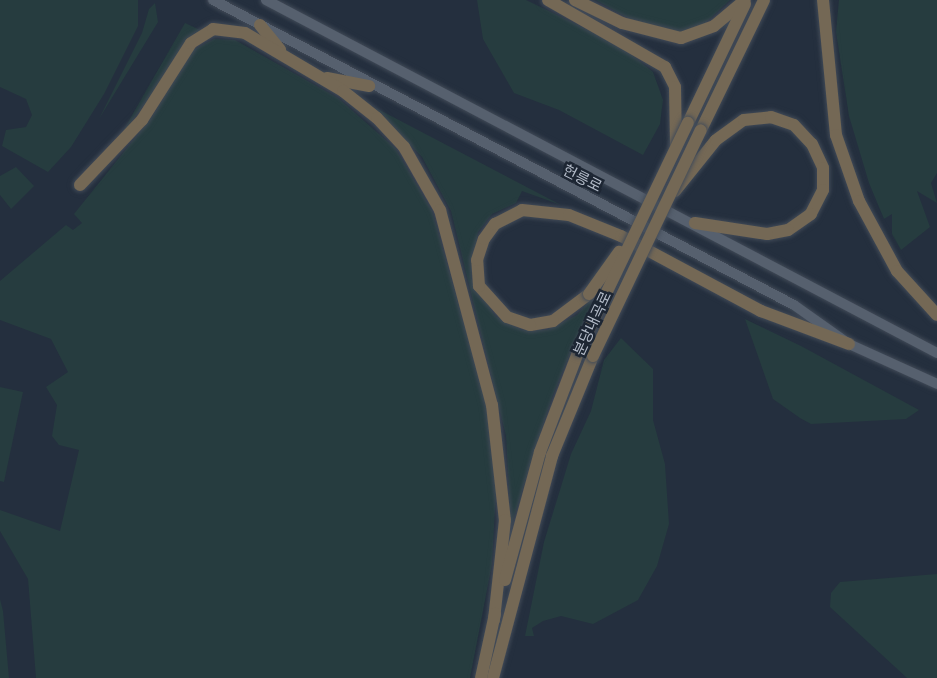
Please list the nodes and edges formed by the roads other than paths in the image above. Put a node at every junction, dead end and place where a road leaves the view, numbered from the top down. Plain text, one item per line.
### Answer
1 (213, 0) edge
2 (266, 0) edge
3 (548, 0) edge
4 (575, 0) edge
5 (746, 0) edge
6 (764, 0) edge
7 (823, 0) edge
8 (260, 26) junction
9 (284, 56) junction
10 (320, 76) junction
11 (369, 86) junction
12 (676, 145) junction
13 (80, 185) dead end
14 (674, 192) junction
15 (695, 223) junction
16 (634, 231) junction
17 (937, 315) edge
18 (849, 344) junction
19 (937, 353) edge
20 (937, 384) edge
21 (494, 620) junction
22 (481, 678) edge
23 (493, 678) edge

1 - 8 main road, 헌릉로
2 - 15 main road, 헌릉로
3 - 12 highway
4 - 5 highway
5 - 12 highway, 분당내곡로, bridge
6 - 14 highway, 분당내곡로, bridge
7 - 17 highway
8 - 9 highway
8 - 11 main road, 헌릉로
9 - 10 highway
9 - 13 highway
10 - 11 highway
10 - 21 highway
11 - 18 main road, 헌릉로
12 - 16 highway, 분당내곡로, bridge
14 - 15 highway
14 - 23 highway, 분당내곡로, bridge
15 - 19 main road, 헌릉로
16 - 18 highway, bridge
16 - 21 highway, 분당내곡로, bridge
18 - 20 main road, 헌릉로
21 - 22 highway, 분당내곡로

